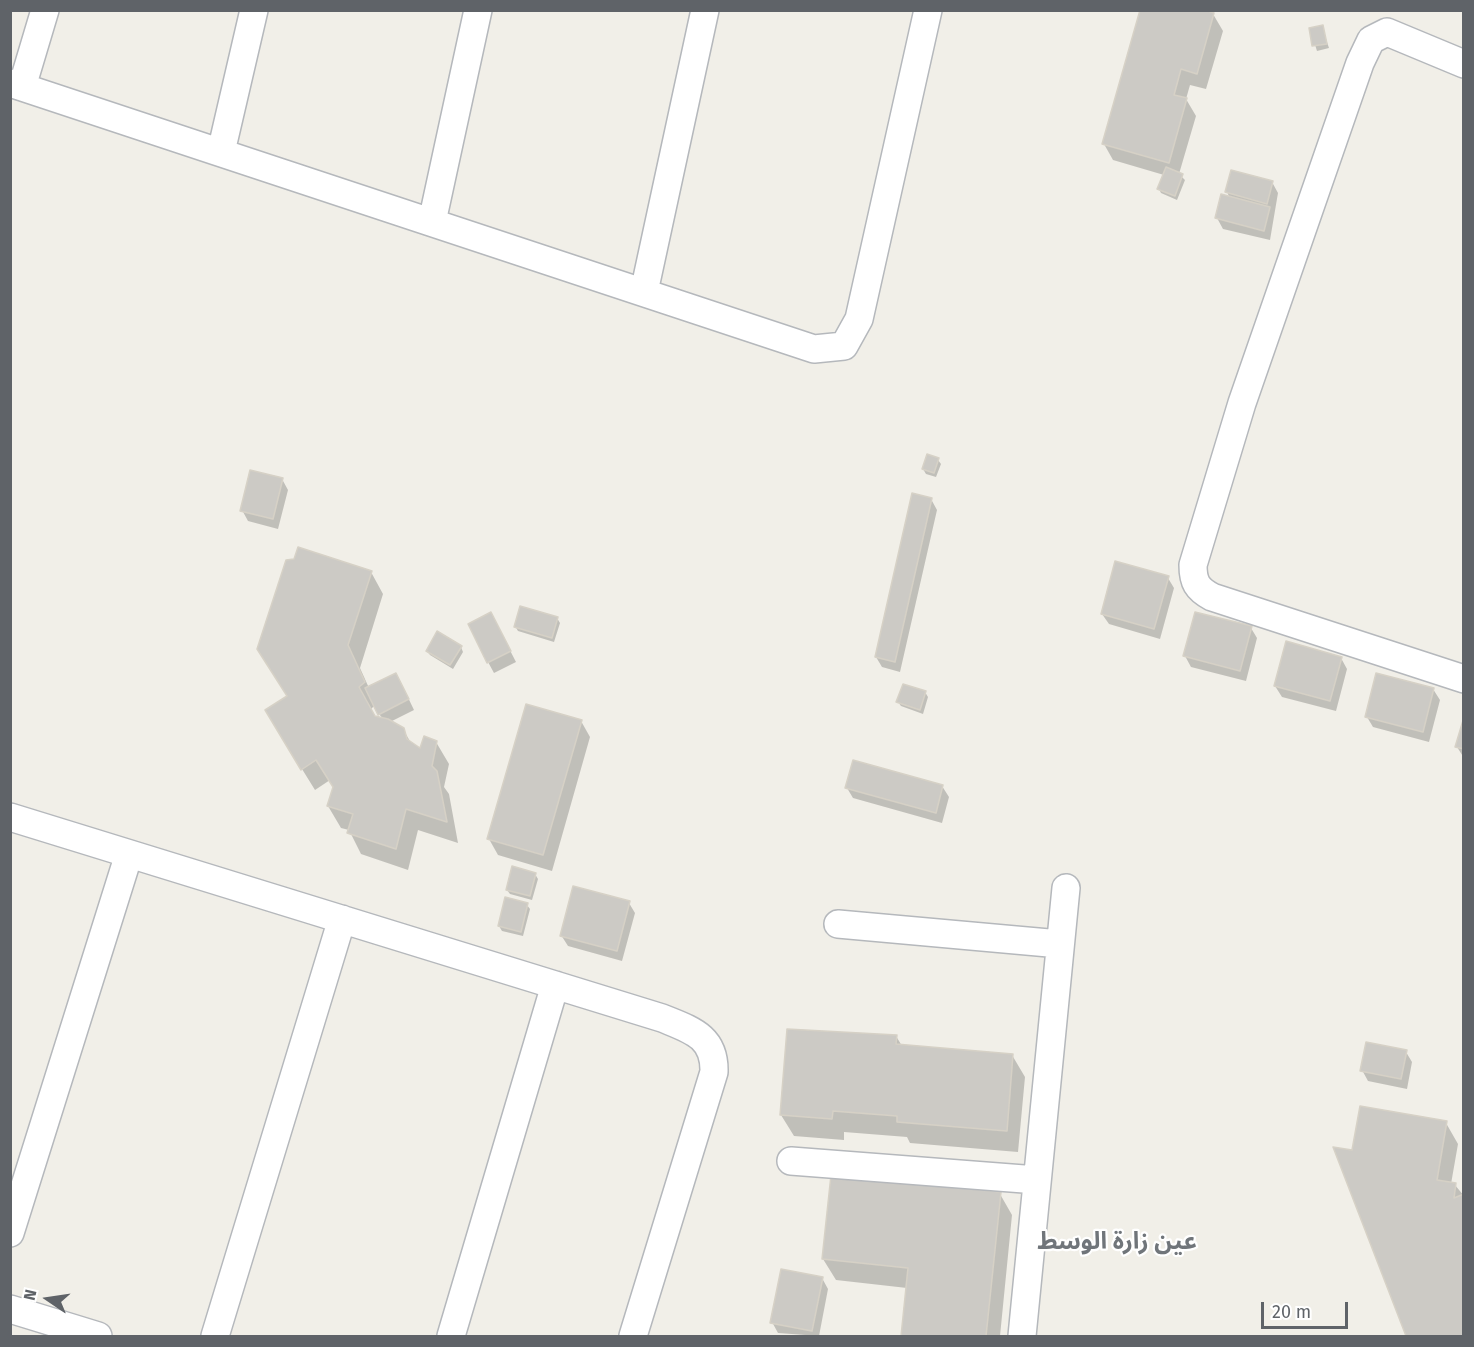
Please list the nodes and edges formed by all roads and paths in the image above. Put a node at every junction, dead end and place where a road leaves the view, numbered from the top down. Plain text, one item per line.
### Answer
1 (45, 10) edge
2 (254, 10) edge
3 (478, 10) edge
4 (705, 10) edge
5 (928, 10) edge
6 (1464, 64) edge
7 (16, 85) edge
8 (221, 152) junction
9 (432, 222) junction
10 (644, 292) junction
11 (1464, 679) edge
12 (10, 817) edge
13 (129, 854) junction
14 (1066, 888) dead end
15 (342, 919) junction
16 (838, 924) dead end
17 (1060, 944) junction
18 (555, 985) junction
19 (791, 1161) dead end
20 (1037, 1180) junction
21 (10, 1233) edge
22 (10, 1309) edge
23 (98, 1336) edge
24 (215, 1336) edge
25 (451, 1336) edge
26 (633, 1336) edge
27 (1022, 1336) edge

1 - 7 street
2 - 8 street
3 - 9 street
4 - 10 street
5 - 10 street
6 - 11 street
7 - 8 street
8 - 9 street
9 - 10 street
12 - 13 street
13 - 15 street
13 - 21 street
14 - 17 street
15 - 18 street
15 - 24 street
16 - 17 street
17 - 20 street
18 - 25 street
18 - 26 street
19 - 20 street
20 - 27 street
22 - 23 street

